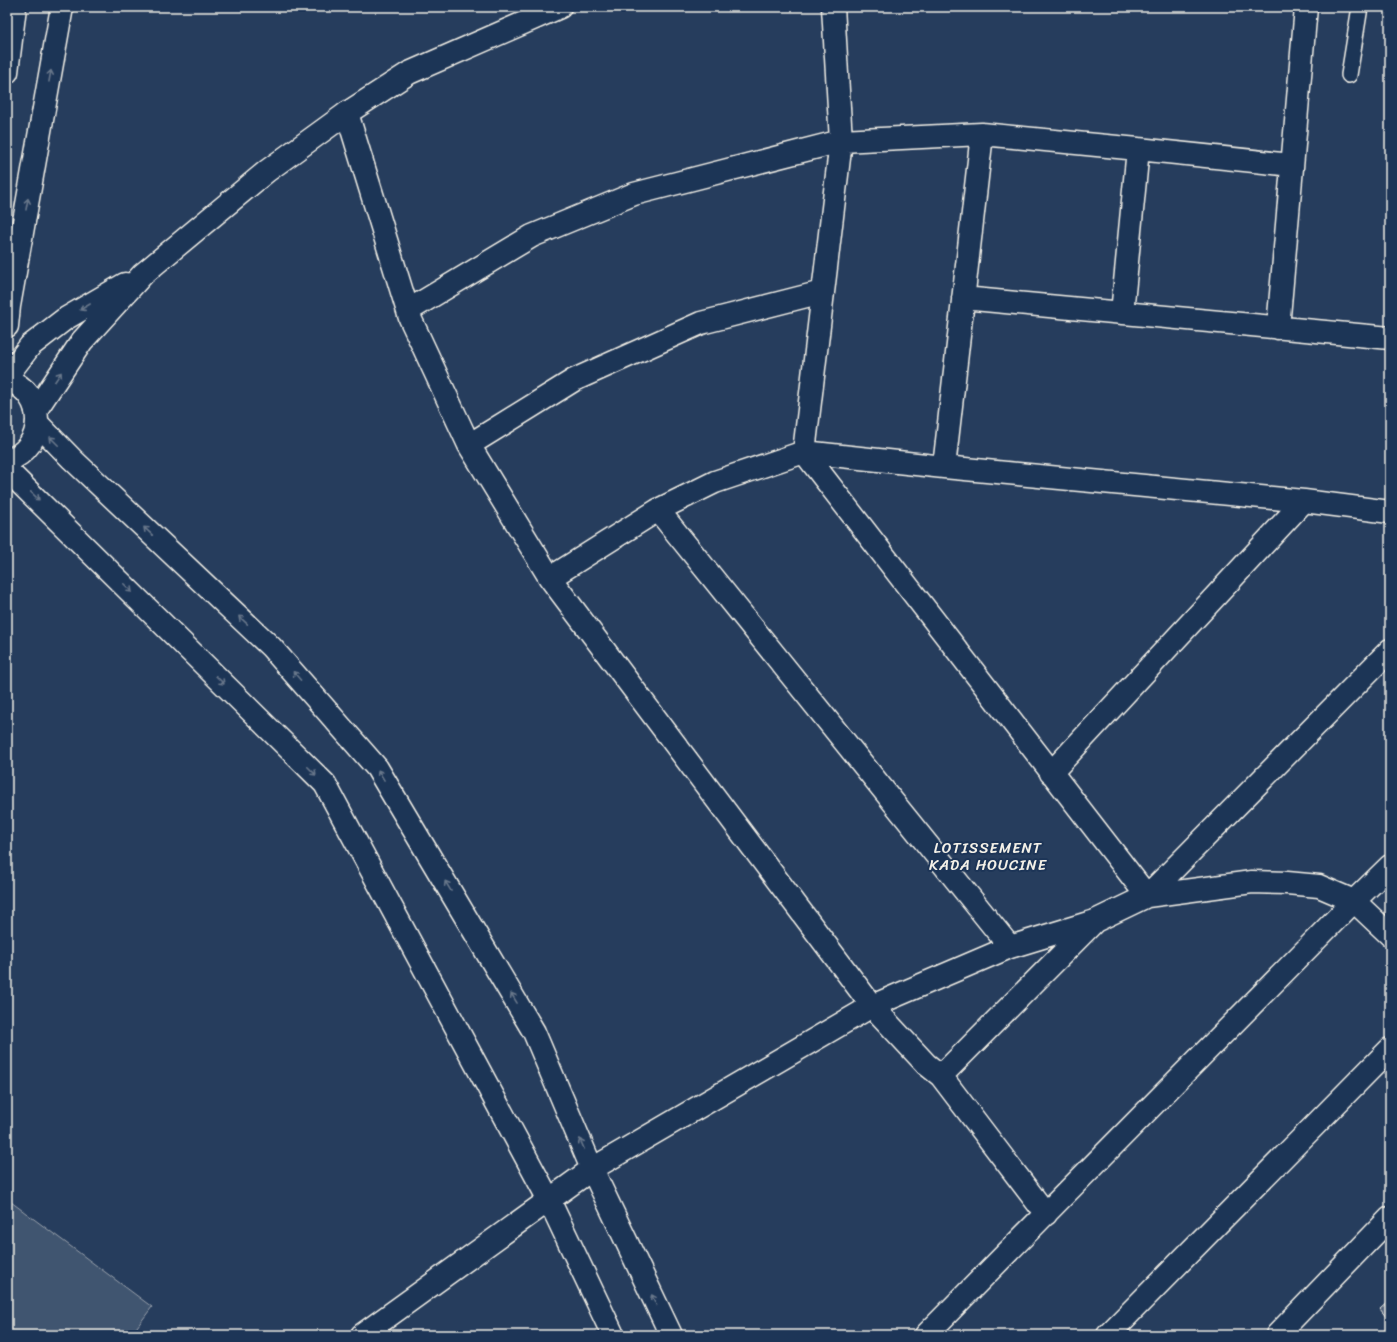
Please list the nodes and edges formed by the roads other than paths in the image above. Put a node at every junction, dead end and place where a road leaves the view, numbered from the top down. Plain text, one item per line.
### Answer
1 (16, 7) edge
2 (62, 7) edge
3 (560, 7) edge
4 (833, 7) edge
5 (1306, 7) edge
6 (1360, 7) edge
7 (7, 72) edge
8 (1349, 75) dead end
9 (347, 113) junction
10 (982, 134) junction
11 (841, 140) junction
12 (1138, 148) junction
13 (1292, 165) junction
14 (15, 231) edge
15 (143, 274) junction
16 (822, 292) junction
17 (963, 298) junction
18 (409, 310) junction
19 (1122, 313) junction
20 (7, 326) edge
21 (1278, 328) junction
22 (1390, 338) edge
23 (7, 376) edge
24 (7, 380) edge
25 (37, 417) junction
26 (469, 446) junction
27 (804, 452) junction
28 (7, 460) edge
29 (944, 467) junction
30 (7, 470) edge
31 (1304, 501) junction
32 (658, 510) junction
33 (1390, 512) edge
34 (550, 578) junction
35 (1390, 650) edge
36 (1051, 773) junction
37 (1390, 866) edge
38 (1147, 896) junction
39 (1354, 901) junction
40 (1095, 921) junction
41 (1390, 935) edge
42 (1010, 947) junction
43 (872, 1006) junction
44 (1390, 1049) edge
45 (941, 1076) junction
46 (592, 1169) junction
47 (549, 1200) junction
48 (1046, 1214) junction
49 (1390, 1218) edge
50 (1285, 1332) edge
51 (362, 1335) edge
52 (613, 1335) edge
53 (671, 1335) edge
54 (926, 1335) edge
55 (1108, 1335) edge

1 - 7 main road
14 -> 2 main road
3 - 9 main road
4 - 11 main road
5 - 13 main road
6 - 8 lane
9 - 15 main road
9 - 18 main road
10 - 11 main road
10 - 12 main road
10 - 17 main road
11 - 16 main road
11 - 18 main road
12 - 13 main road
12 - 19 main road
13 - 21 main road
14 - 20 main road
15 -> 23 main road
25 -> 15 main road
16 - 26 main road
16 - 27 main road
17 - 19 main road
17 - 29 main road
18 - 26 main road
19 - 21 main road
21 - 22 main road
24 - 25 main road
25 - 28 main road
46 -> 25 main road
26 - 34 main road
27 - 29 main road
27 - 32 main road
27 - 36 main road
29 - 31 main road
30 -> 47 main road
31 - 33 main road
31 - 36 main road
32 - 34 main road
32 - 42 main road
34 - 43 main road
35 - 38 main road
36 - 38 main road
37 - 39 main road
38 - 39 main road
38 - 40 main road
39 - 41 main road
39 - 48 main road
40 - 42 main road
40 - 45 main road
42 - 43 main road
43 - 45 main road
43 - 46 main road
44 - 55 main road
45 - 48 main road
46 - 47 main road
53 -> 46 main road
47 - 51 main road
47 - 52 main road
48 - 54 main road
49 - 50 main road

